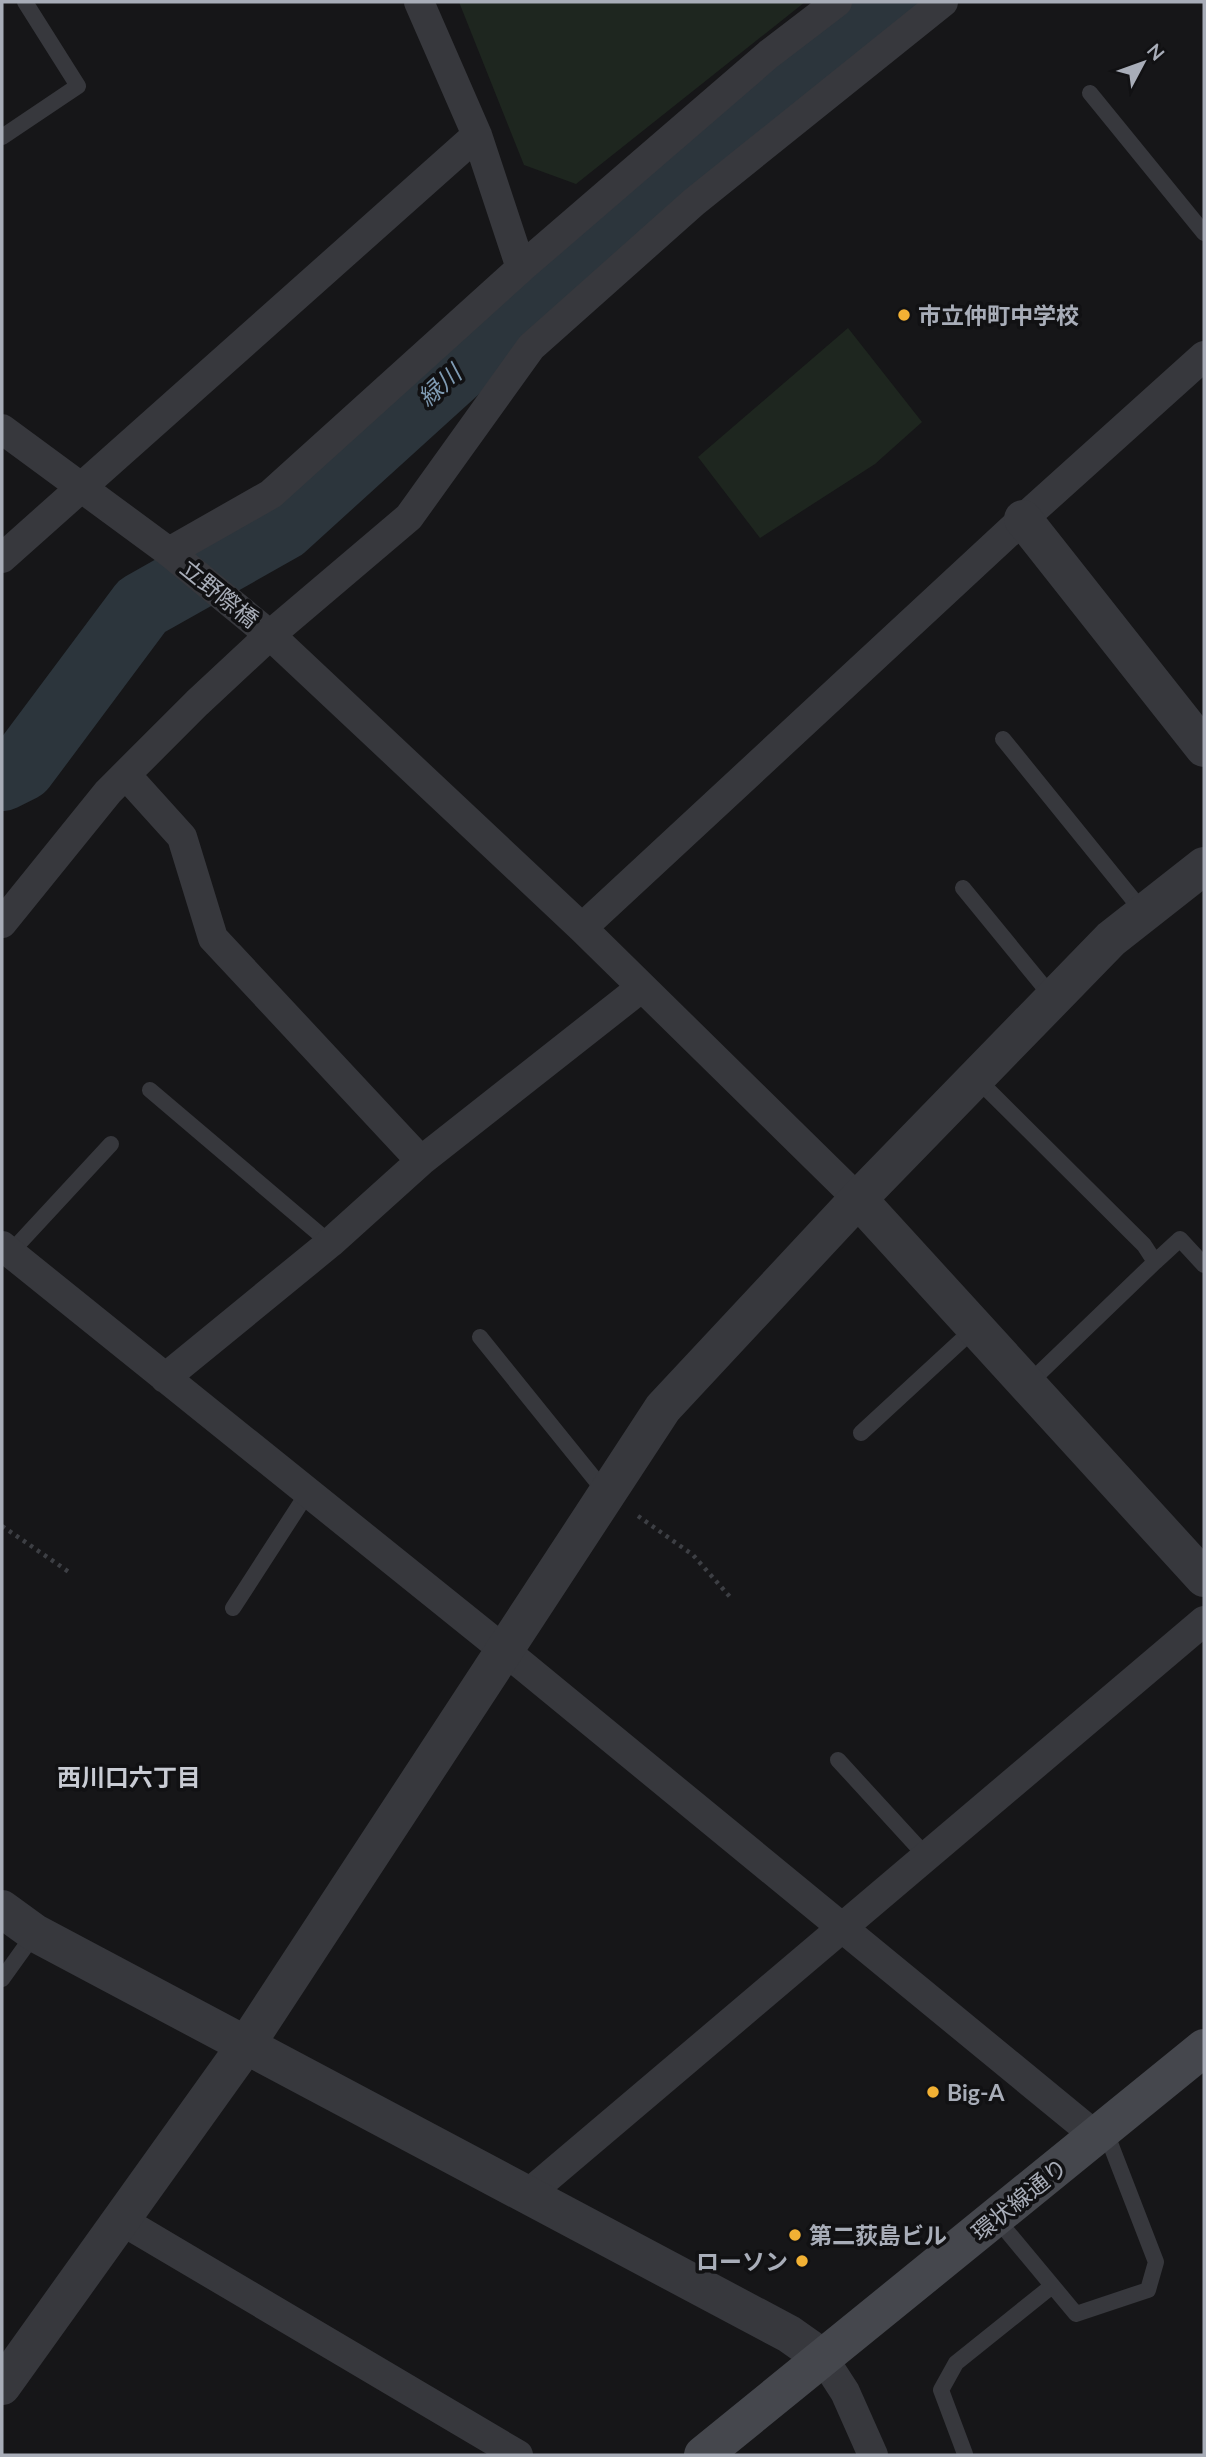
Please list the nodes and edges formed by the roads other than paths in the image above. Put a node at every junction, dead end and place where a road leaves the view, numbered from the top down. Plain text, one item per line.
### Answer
1 (24, 2) edge
2 (419, 2) edge
3 (837, 2) edge
4 (943, 2) edge
5 (1090, 93) dead end
6 (477, 135) junction
7 (2, 137) edge
8 (1204, 233) edge
9 (520, 268) junction
10 (1204, 356) edge
11 (2, 429) edge
12 (81, 488) junction
13 (1023, 519) junction
14 (170, 553) junction
15 (2, 558) edge
16 (269, 634) junction
17 (1003, 739) dead end
18 (1204, 748) edge
19 (126, 775) junction
20 (1204, 866) edge
21 (963, 888) dead end
22 (1144, 913) junction
23 (2, 923) edge
24 (582, 928) junction
25 (642, 987) junction
26 (1053, 998) junction
27 (976, 1078) junction
28 (150, 1090) dead end
29 (111, 1144) dead end
30 (421, 1161) junction
31 (858, 1199) junction
32 (330, 1243) junction
33 (6, 1249) edge
34 (1155, 1262) junction
35 (1204, 1265) edge
36 (975, 1328) junction
37 (480, 1336) dead end
38 (165, 1378) junction
39 (1027, 1385) junction
40 (861, 1433) dead end
41 (308, 1492) junction
42 (607, 1494) junction
43 (1204, 1578) edge
44 (233, 1608) dead end
45 (1204, 1620) edge
46 (504, 1650) junction
47 (838, 1760) dead end
48 (926, 1856) junction
49 (2, 1909) edge
50 (842, 1926) junction
51 (35, 1933) junction
52 (2, 1979) edge
53 (246, 2045) junction
54 (1204, 2048) edge
55 (1101, 2133) junction
56 (528, 2194) junction
57 (996, 2218) junction
58 (121, 2220) junction
59 (1052, 2286) junction
60 (823, 2358) junction
61 (2, 2386) edge
62 (965, 2454) edge
63 (518, 2455) edge
64 (703, 2455) edge
65 (873, 2455) edge

1 - 7 lane
2 - 6 street
3 - 9 street
4 - 16 street
5 - 8 lane
6 - 9 street
6 - 12 street
9 - 14 street
10 - 13 street
11 - 12 street, 立野際橋
12 - 14 street, 立野際橋
12 - 15 street
13 - 18 street
13 - 24 street
14 - 16 street, 立野際橋
16 - 19 street
16 - 24 street, 立野際橋
17 - 22 lane
19 - 23 street
19 - 30 street
20 - 22 street
21 - 26 lane
22 - 26 street
24 - 25 street, 立野際橋
25 - 30 street
25 - 31 street, 立野際橋
26 - 27 street
27 - 31 street
27 - 34 lane
28 - 32 lane
29 - 33 lane
30 - 32 street
31 - 36 street
31 - 42 street
32 - 38 street
33 - 38 street
34 - 35 lane
34 - 39 lane
36 - 39 street
36 - 40 lane
37 - 42 lane
38 - 41 street
39 - 43 street
41 - 44 lane
41 - 46 street
42 - 46 street
45 - 48 street
46 - 50 street
46 - 53 street
47 - 48 lane
48 - 50 street
49 - 51 street
50 - 55 street
50 - 56 street
51 - 52 lane
51 - 53 street
53 - 56 street
53 - 58 street
54 - 55 main road, 環状線通り
55 - 57 main road, 環状線通り
55 - 59 lane
56 - 60 street
57 - 59 lane
57 - 60 main road, 環状線通り
58 - 61 street
58 - 63 street
59 - 62 lane
60 - 64 main road, 環状線通り
60 - 65 street

